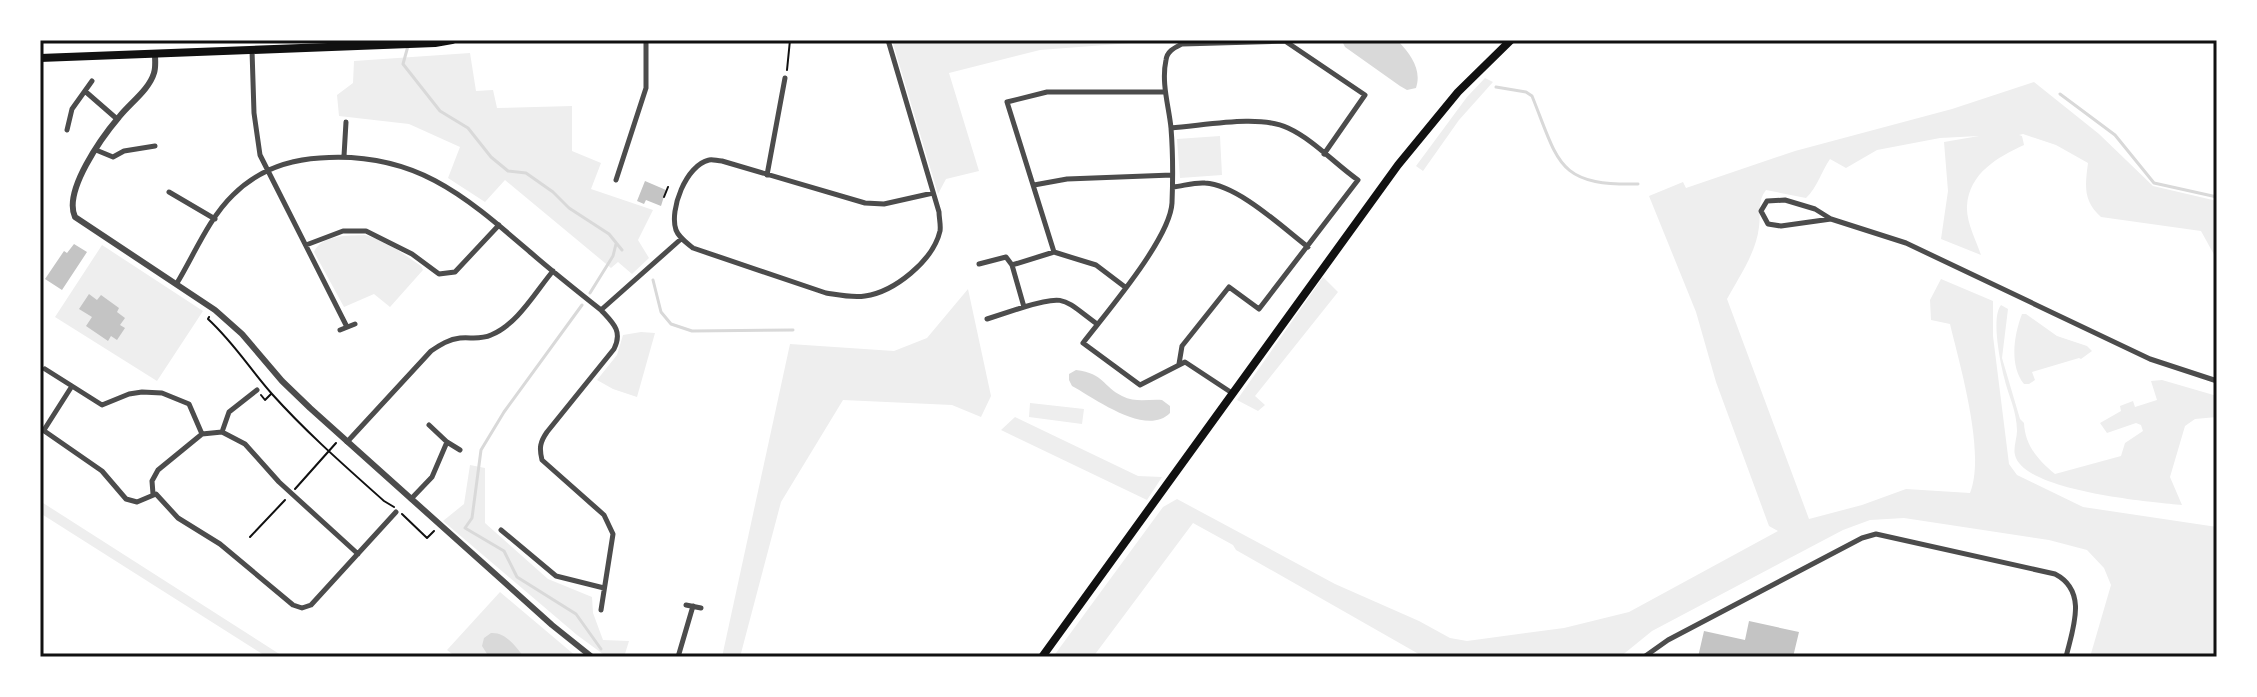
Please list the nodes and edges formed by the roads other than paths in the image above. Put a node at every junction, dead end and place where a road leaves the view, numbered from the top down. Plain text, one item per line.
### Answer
1 (452, 40) edge
2 (646, 40) edge
3 (888, 40) edge
4 (1511, 40) edge
5 (252, 50) junction
6 (155, 54) junction
7 (40, 58) edge
8 (785, 78) road end
9 (92, 81) dead end
10 (86, 92) junction
11 (1165, 92) junction
12 (117, 119) junction
13 (346, 122) dead end
14 (1171, 128) junction
15 (67, 130) dead end
16 (155, 146) dead end
17 (96, 150) junction
18 (1324, 154) junction
19 (344, 156) junction
20 (267, 170) junction
21 (767, 175) junction
22 (1172, 175) junction
23 (616, 180) dead end
24 (1034, 185) junction
25 (1173, 187) junction
26 (169, 192) dead end
27 (933, 193) junction
28 (215, 219) junction
29 (1831, 219) junction
30 (499, 225) junction
31 (681, 239) junction
32 (306, 245) junction
33 (1308, 247) junction
34 (1054, 252) junction
35 (979, 264) dead end
36 (1012, 265) junction
37 (553, 271) junction
38 (177, 283) junction
39 (1125, 287) junction
40 (1024, 307) junction
41 (601, 310) junction
42 (987, 319) dead end
43 (355, 324) dead end
44 (1097, 324) junction
45 (347, 327) junction
46 (340, 330) dead end
47 (1179, 365) junction
48 (45, 369) dead end
49 (2217, 381) edge
50 (72, 386) junction
51 (257, 390) dead end
52 (1233, 394) junction
53 (429, 425) dead end
54 (42, 429) edge
55 (222, 432) junction
56 (202, 434) junction
57 (344, 439) junction
58 (447, 442) junction
59 (460, 450) dead end
60 (153, 494) junction
61 (411, 499) junction
62 (396, 512) dead end
63 (501, 530) dead end
64 (358, 554) junction
65 (604, 588) junction
66 (686, 605) dead end
67 (693, 606) junction
68 (701, 608) dead end
69 (601, 610) dead end
70 (592, 657) edge
71 (678, 657) edge
72 (1042, 657) edge
73 (1644, 657) edge
74 (2066, 657) edge

1 - 5 main road
2 - 23 street
3 - 27 street
4 - 52 main road
5 - 6 main road
5 - 20 street
6 - 7 main road
6 - 12 street
8 - 21 street
9 - 10 street
10 - 12 street
10 - 15 street
11 - 14 street
11 - 18 street
11 - 24 street
12 - 17 street
13 - 19 street
14 - 18 street
14 - 22 street
16 - 17 street
17 - 38 street
18 - 33 street
19 - 20 street
19 - 30 street
20 - 28 street
20 - 32 street
21 - 27 street
21 - 31 street
22 - 24 street
22 - 25 street
24 - 34 street
25 - 33 street
25 - 39 street
26 - 28 street
27 - 31 street
28 - 38 street
29 - 29 street
29 - 49 street
30 - 32 street
30 - 37 street
31 - 41 street
32 - 45 street
33 - 47 street
34 - 36 street
34 - 39 street
35 - 36 street
36 - 40 street
37 - 41 street
37 - 57 street
38 - 57 street
39 - 44 street
40 - 42 street
40 - 44 street
41 - 65 street
43 - 45 street
44 - 47 street
45 - 46 street
47 - 52 street
48 - 50 street
50 - 54 street
50 - 56 street
51 - 55 street
52 - 72 main road
53 - 58 street
54 - 60 street
55 - 56 street
55 - 64 street
56 - 60 street
57 - 61 street
58 - 59 street
58 - 61 street
60 - 64 street
61 - 70 street
62 - 64 street
63 - 65 street
65 - 69 street
66 - 67 street
67 - 68 street
67 - 71 street
73 - 74 street

